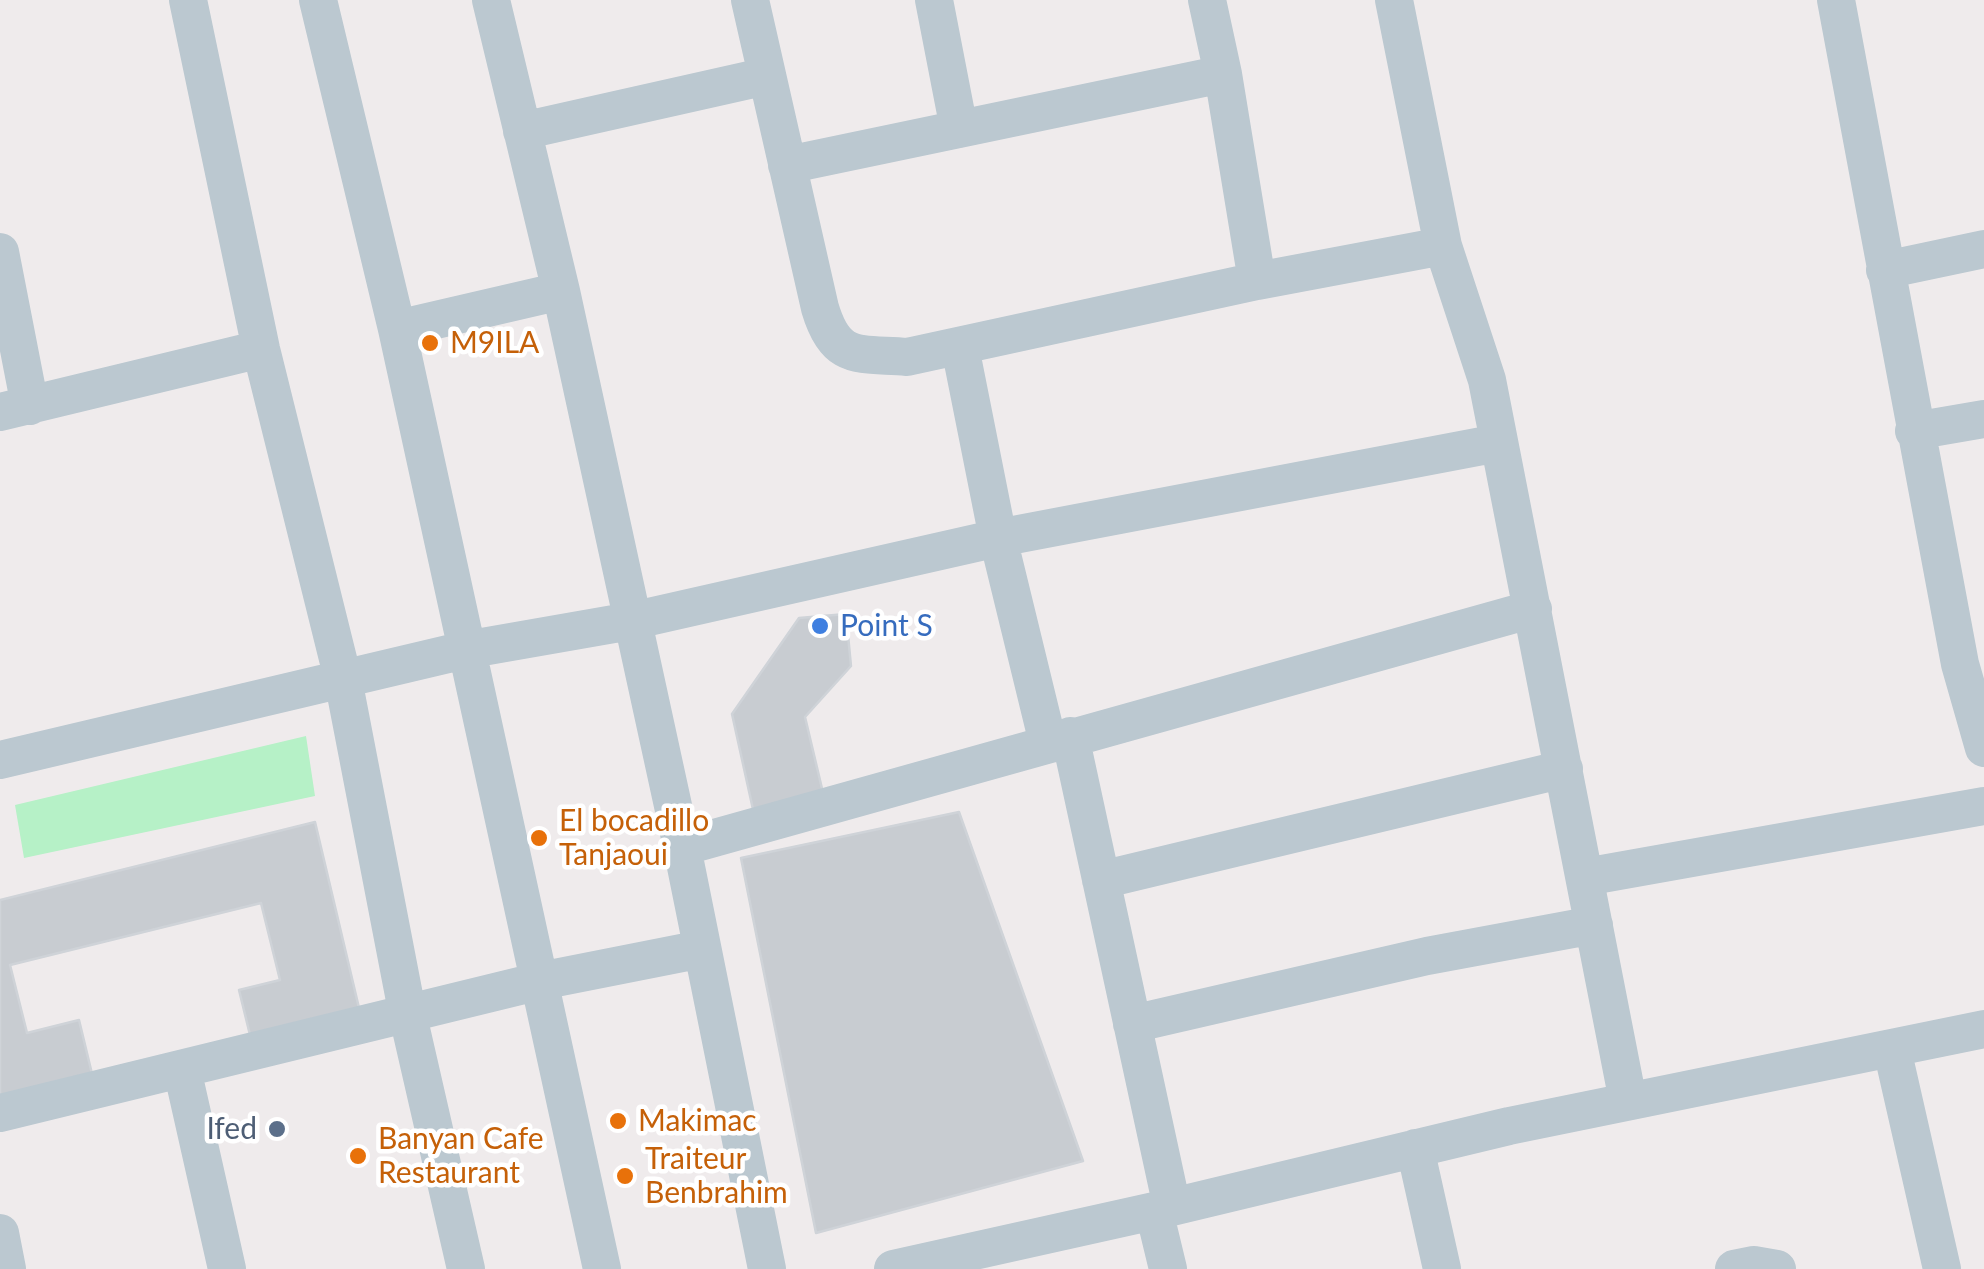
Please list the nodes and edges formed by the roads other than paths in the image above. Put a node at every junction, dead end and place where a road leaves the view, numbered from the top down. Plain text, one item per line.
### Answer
1 (188, 0) edge
2 (318, 0) edge
3 (491, 0) edge
4 (750, 0) edge
5 (934, 0) edge
6 (1208, 0) edge
7 (1836, 0) edge
8 (1400, 1) edge
9 (1223, 74) junction
10 (767, 76) junction
11 (959, 129) junction
12 (522, 132) junction
13 (788, 164) junction
14 (1443, 246) junction
15 (1984, 248) edge
16 (0, 252) edge
17 (1885, 270) junction
18 (1257, 281) junction
19 (562, 291) junction
20 (398, 329) junction
21 (960, 347) junction
22 (261, 349) junction
23 (15, 409) edge
24 (1984, 419) edge
25 (1914, 431) junction
26 (1498, 442) junction
27 (998, 538) junction
28 (1534, 609) junction
29 (631, 621) junction
30 (465, 650) junction
31 (1972, 662) edge
32 (342, 679) junction
33 (1059, 740) junction
34 (1984, 748) edge
35 (0, 760) edge
36 (1564, 769) junction
37 (1984, 806) edge
38 (682, 847) junction
39 (1586, 877) junction
40 (1101, 880) junction
41 (1594, 925) junction
42 (702, 949) junction
43 (540, 981) junction
44 (408, 1016) junction
45 (1132, 1024) junction
46 (1984, 1029) edge
47 (1892, 1049) junction
48 (182, 1069) junction
49 (1628, 1101) junction
50 (0, 1114) edge
51 (1415, 1148) junction
52 (1163, 1209) junction
53 (0, 1234) edge
54 (1008, 1256) edge
55 (8, 1269) edge
56 (227, 1269) edge
57 (466, 1269) edge
58 (602, 1269) edge
59 (767, 1269) edge
60 (893, 1269) edge
61 (1168, 1269) edge
62 (1442, 1269) edge
63 (1734, 1269) edge
64 (1777, 1269) edge
65 (1942, 1269) edge

1 - 22 street
2 - 20 street
3 - 12 street
4 - 10 street
5 - 11 street
6 - 9 street
7 - 17 street
8 - 14 street
9 - 11 street
9 - 18 street
10 - 12 street
10 - 13 street
11 - 13 street
12 - 19 street
13 - 21 street
14 - 18 street
14 - 26 street
15 - 17 street
16 - 23 street
17 - 25 street
18 - 21 street
19 - 20 street
19 - 29 street
20 - 30 street
21 - 27 street
22 - 23 street
22 - 32 street
24 - 25 street
25 - 31 street
26 - 27 street
26 - 28 street
27 - 29 street
27 - 33 street
28 - 33 street
28 - 36 street
29 - 30 street
29 - 38 street
30 - 32 street
30 - 43 street
31 - 34 street
32 - 35 street
32 - 44 street
33 - 38 street
33 - 40 street
36 - 39 street
36 - 40 street
37 - 39 street
38 - 42 street
39 - 41 street
40 - 45 street
41 - 45 street
41 - 49 street
42 - 43 street
42 - 59 street
43 - 44 street
43 - 58 street
44 - 48 street
44 - 57 street
45 - 52 street
46 - 47 street
47 - 49 street
47 - 65 street
48 - 50 street
48 - 56 street
49 - 51 street
51 - 52 street
51 - 62 street
52 - 54 street
52 - 61 street
53 - 55 street
54 - 60 street
63 - 64 street

